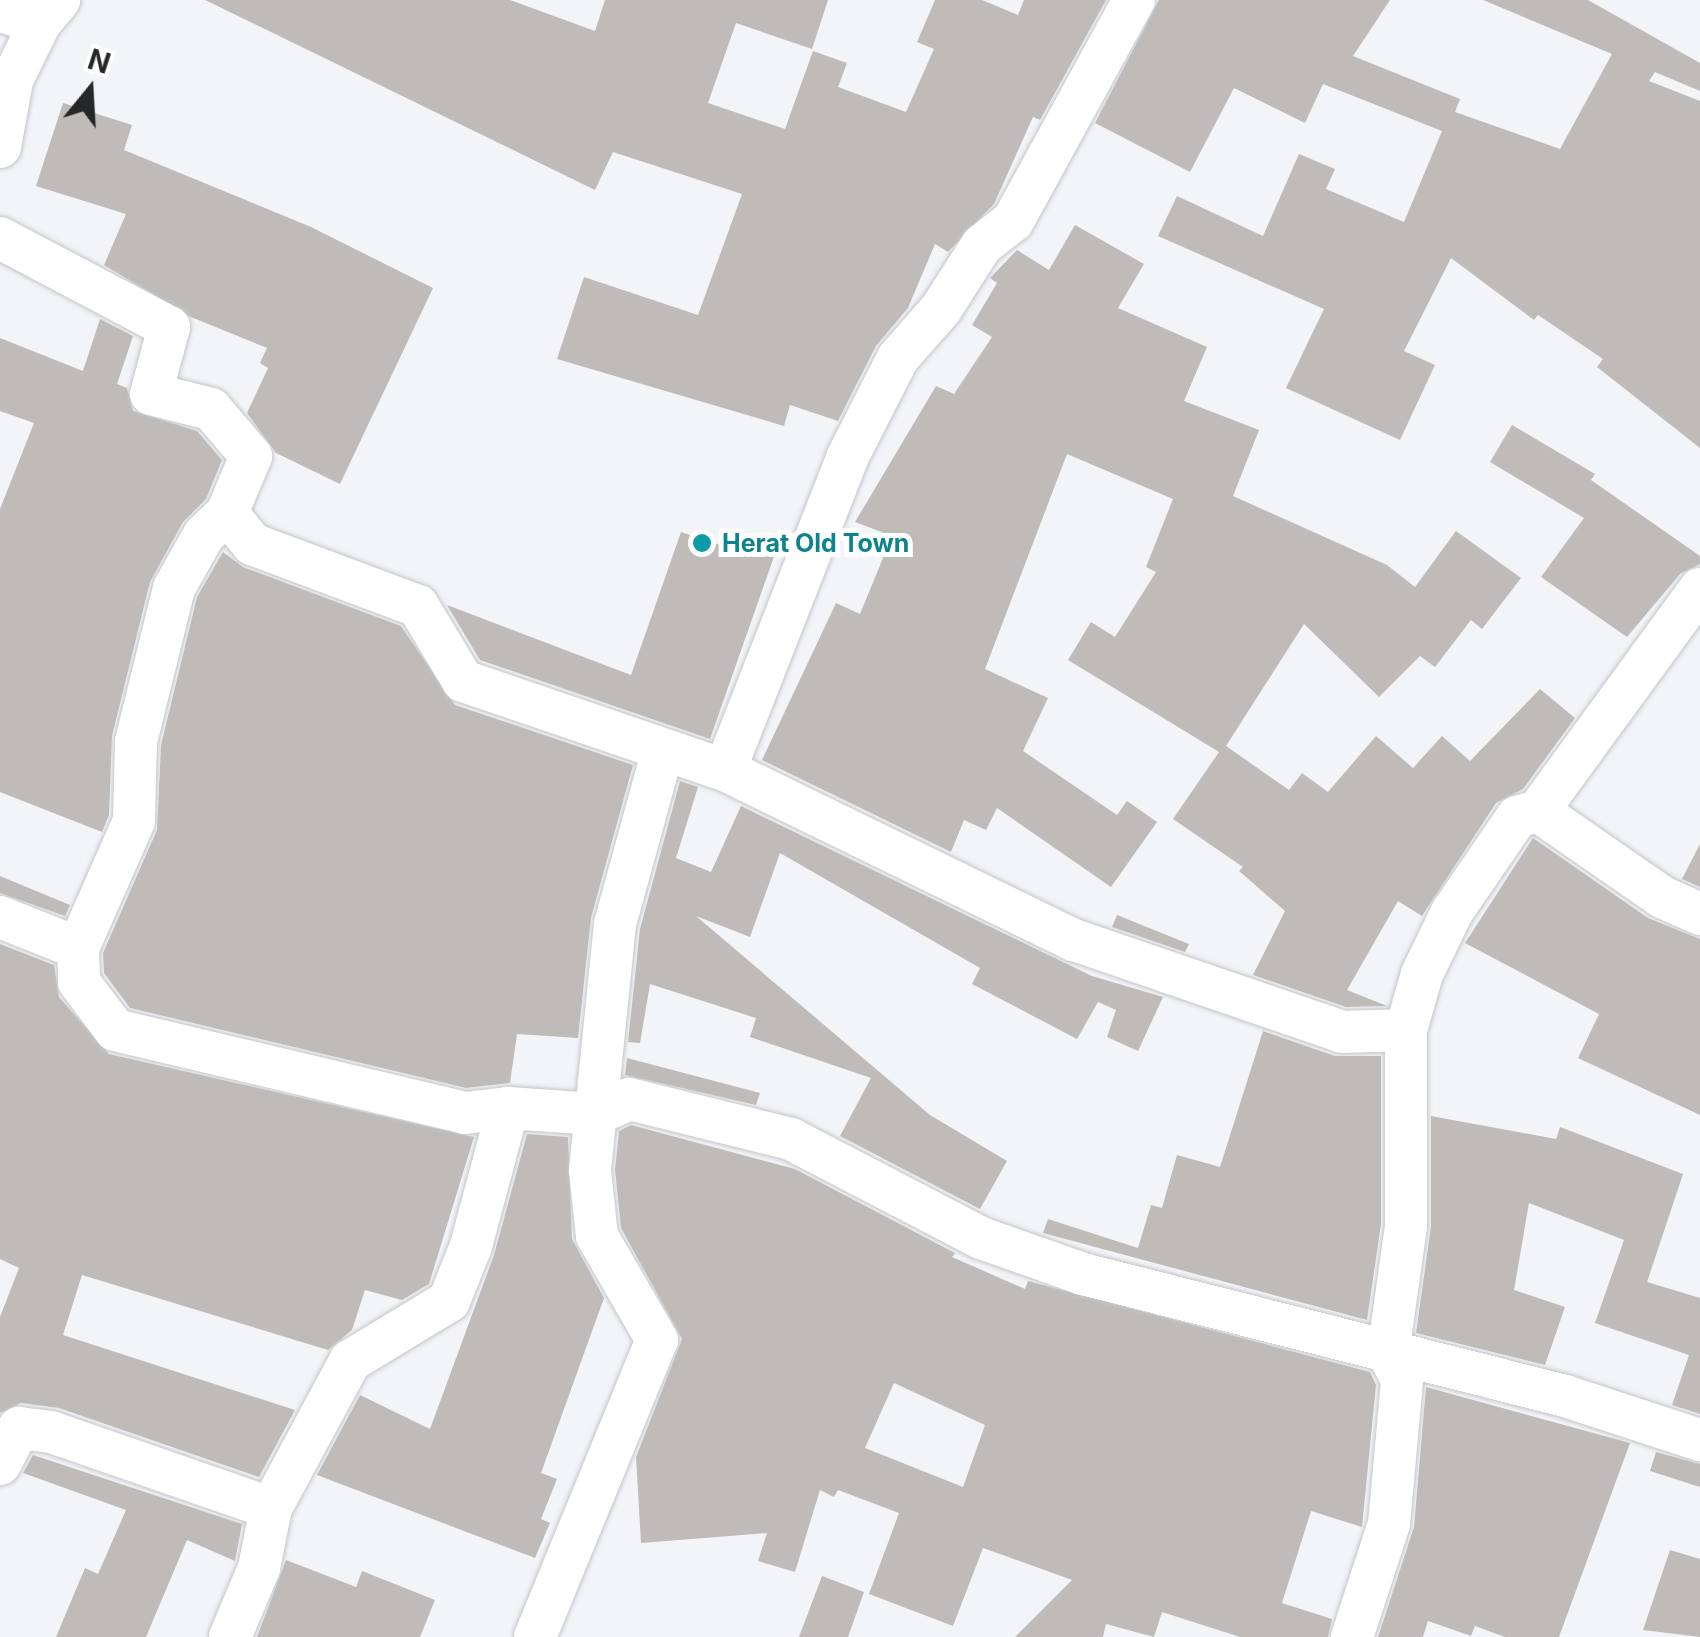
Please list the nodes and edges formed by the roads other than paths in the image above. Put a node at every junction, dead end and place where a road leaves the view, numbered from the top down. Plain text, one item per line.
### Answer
1 (1134, 0) edge
2 (33, 11) edge
3 (0, 147) edge
4 (0, 238) edge
5 (226, 513) junction
6 (1700, 589) edge
7 (663, 750) junction
8 (725, 770) junction
9 (1538, 811) junction
10 (1700, 914) edge
11 (0, 917) edge
12 (78, 948) junction
13 (1406, 1030) junction
14 (508, 1108) junction
15 (596, 1114) junction
16 (1388, 1353) junction
17 (1700, 1440) edge
18 (0, 1464) edge
19 (270, 1508) junction
20 (230, 1637) edge
21 (535, 1637) edge
22 (1352, 1637) edge

1 - 8 street
2 - 3 street
4 - 5 street
5 - 7 street
5 - 12 street
6 - 9 street
7 - 8 street
7 - 15 street
8 - 13 street
9 - 10 street
9 - 13 street
11 - 12 street
12 - 14 street
13 - 16 street
14 - 15 street
14 - 19 street
15 - 16 street
15 - 21 street
16 - 17 street
16 - 22 street
18 - 19 street
19 - 20 street

